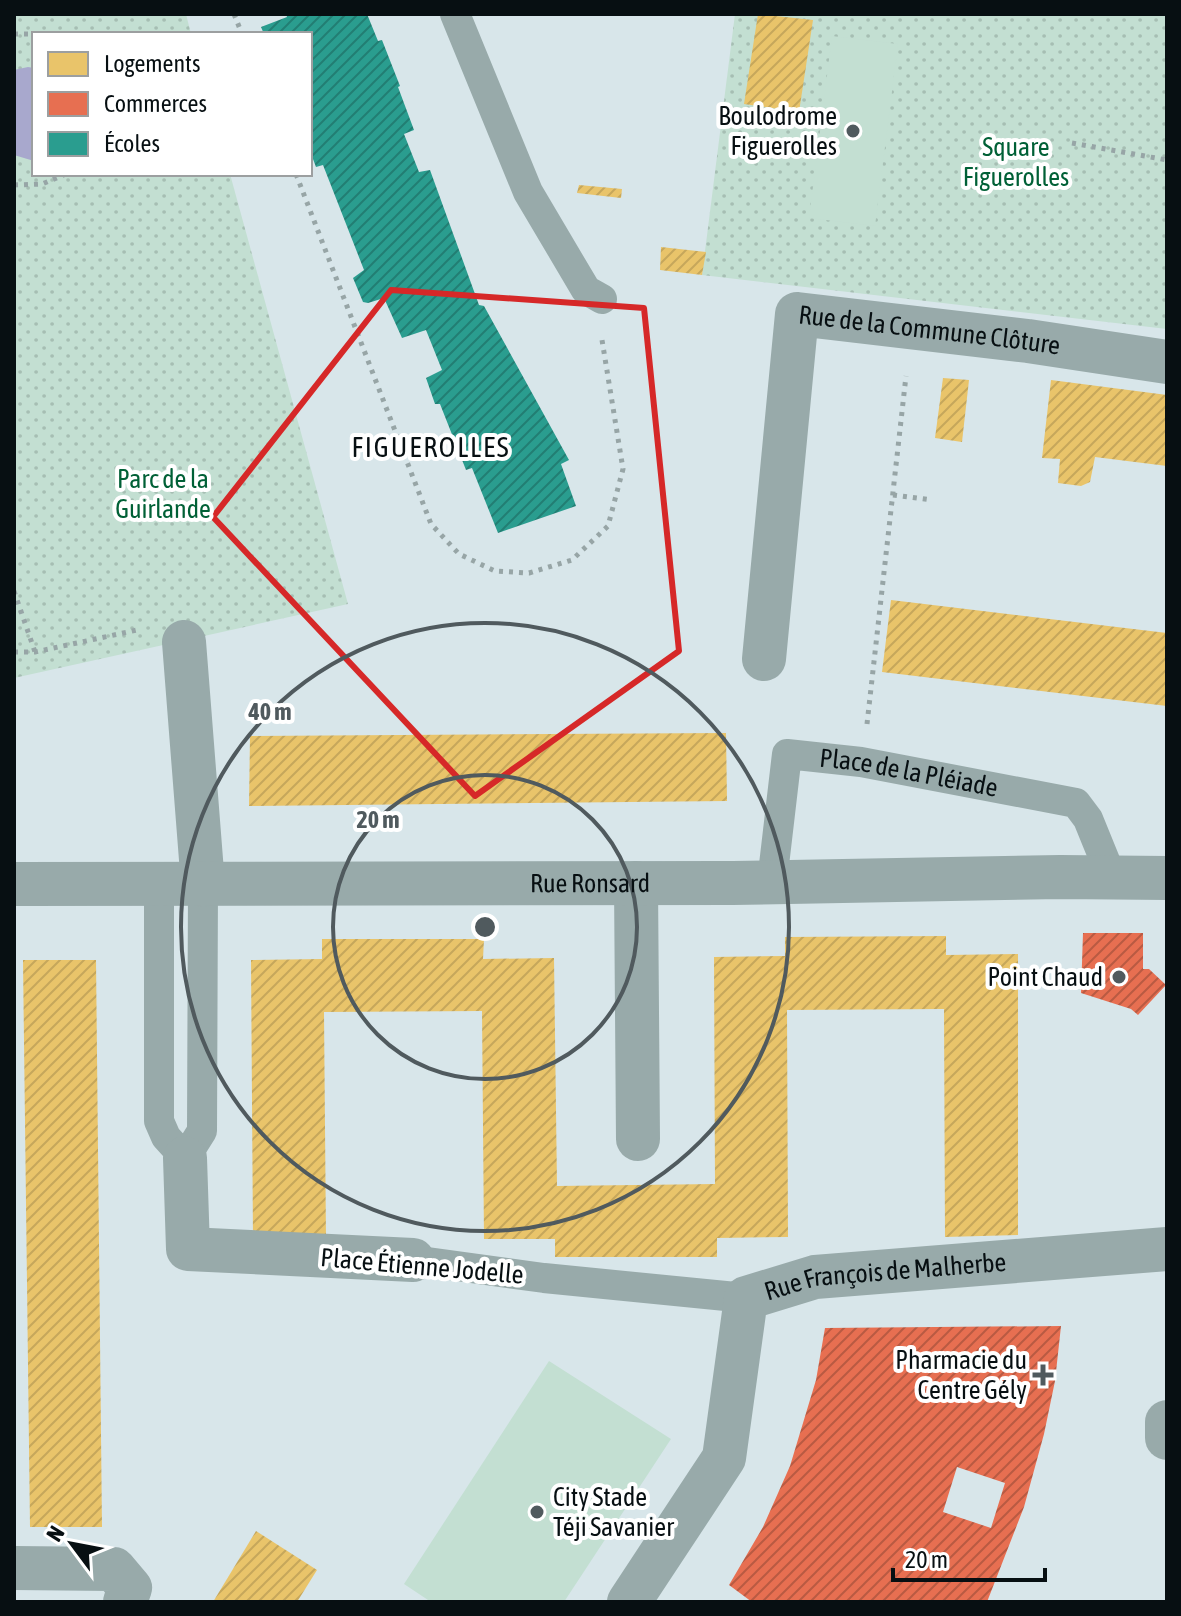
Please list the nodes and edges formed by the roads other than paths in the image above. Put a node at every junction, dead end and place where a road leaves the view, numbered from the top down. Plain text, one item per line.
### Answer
1 (455, 14) edge
2 (602, 299) road end
3 (1167, 362) edge
4 (184, 642) road end
5 (764, 659) dead end
6 (1112, 878) junction
7 (1167, 878) edge
8 (772, 882) junction
9 (636, 883) junction
10 (14, 884) edge
11 (159, 885) junction
12 (203, 885) junction
13 (638, 1139) dead end
14 (185, 1158) junction
15 (1167, 1249) edge
16 (413, 1260) joint
17 (746, 1298) junction
18 (1167, 1425) edge
19 (1167, 1438) edge
20 (14, 1568) edge
21 (125, 1602) edge
22 (629, 1602) edge

1 - 2 lane
3 - 5 street, Rue de la Commune Clôture
4 - 12 street
6 - 7 street, Rue Ronsard
6 - 8 street, Rue Ronsard
6 - 8 lane, Place de la Pléiade
8 - 9 street, Rue Ronsard
9 - 12 street, Rue Ronsard
9 - 13 street
10 - 11 street, Rue Ronsard
11 - 12 street, Rue Ronsard
11 - 14 lane
12 - 14 lane, Place Étienne Jodelle
14 - 16 street, Place Étienne Jodelle
15 - 17 street, Rue François de Malherbe
16 - 17 lane, Place Étienne Jodelle
17 - 22 street, Rue François de Malherbe
18 - 19 street
20 - 21 street

